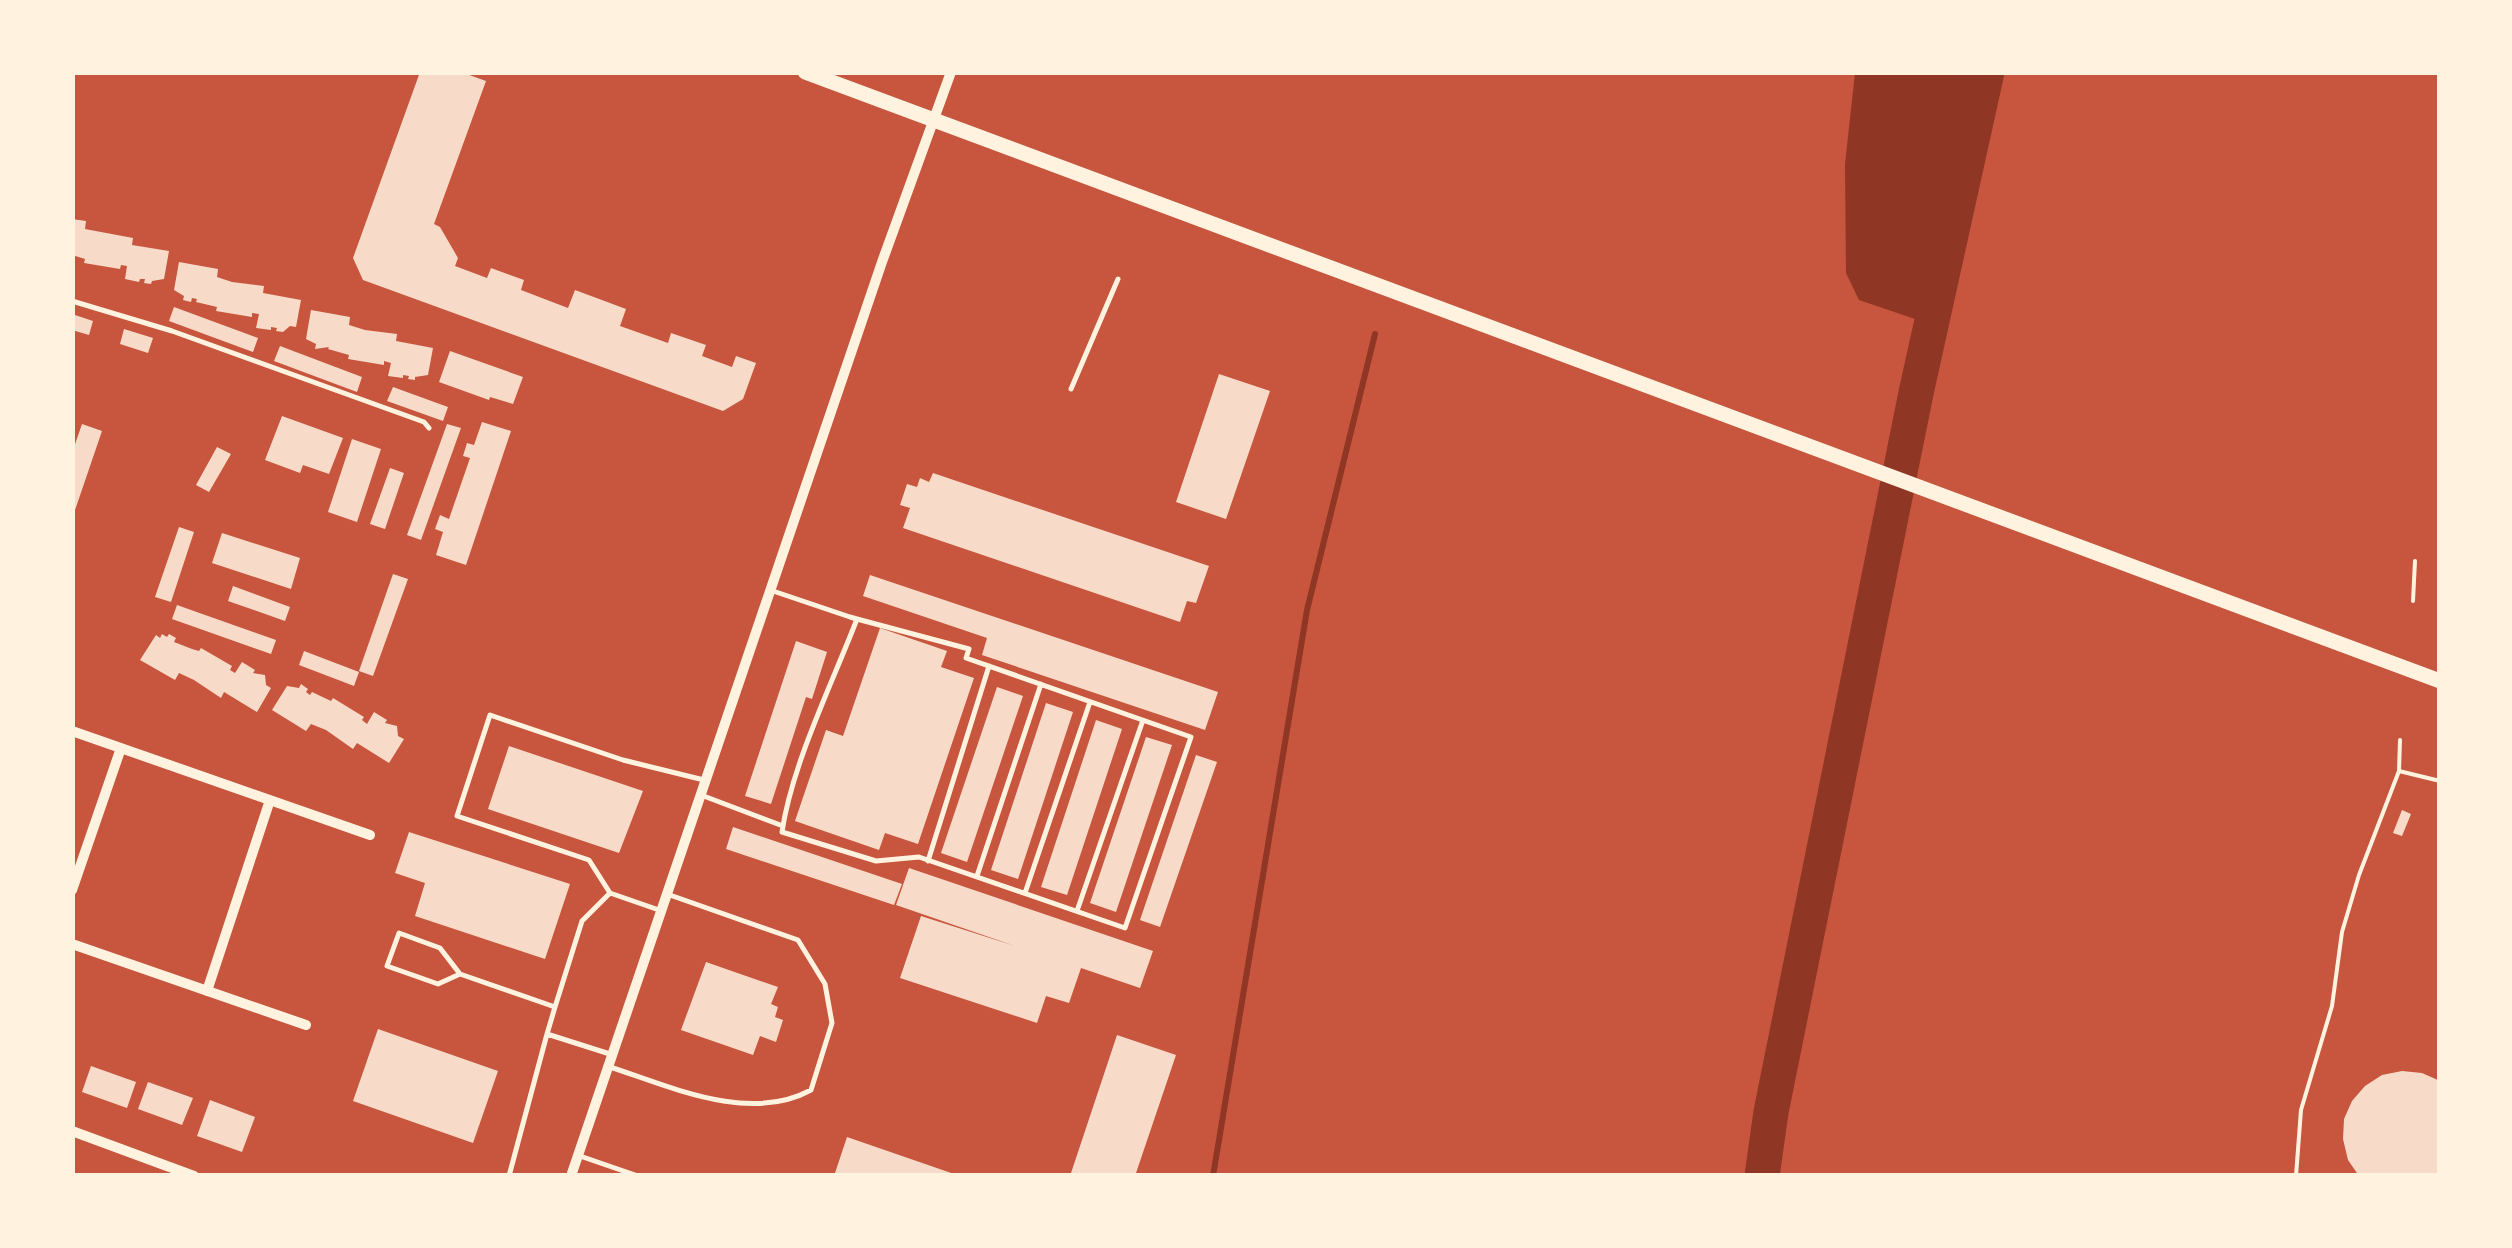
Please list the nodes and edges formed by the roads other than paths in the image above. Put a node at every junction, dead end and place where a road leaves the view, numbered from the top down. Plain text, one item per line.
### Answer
1 (805, 72) edge
2 (950, 72) edge
3 (934, 120) junction
4 (1118, 279) dead end
5 (72, 302) edge
6 (1071, 389) dead end
7 (429, 428) dead end
8 (770, 590) junction
9 (857, 618) junction
10 (990, 666) junction
11 (2440, 681) edge
12 (1041, 684) junction
13 (1090, 702) junction
14 (1142, 720) junction
15 (72, 731) edge
16 (121, 748) junction
17 (706, 780) junction
18 (701, 796) junction
19 (270, 800) junction
20 (783, 827) junction
21 (370, 836) dead end
22 (928, 860) junction
23 (977, 877) junction
24 (72, 890) edge
25 (610, 893) junction
26 (667, 894) junction
27 (1025, 894) junction
28 (662, 911) junction
29 (1077, 911) junction
30 (72, 944) edge
31 (460, 974) junction
32 (207, 991) junction
33 (555, 1007) junction
34 (306, 1025) dead end
35 (547, 1034) junction
36 (610, 1060) junction
37 (72, 1131) edge
38 (578, 1155) junction
39 (194, 1176) edge
40 (509, 1176) edge
41 (570, 1176) edge
42 (638, 1176) edge

1 - 3 main road
2 - 3 street
3 - 8 street
3 - 11 main road
4 - 6 lane
5 - 7 lane
8 - 9 lane
8 - 17 street
9 - 10 lane
9 - 20 lane
10 - 12 lane
10 - 22 lane
12 - 13 lane
12 - 23 lane
13 - 14 lane
13 - 27 lane
14 - 29 lane
14 - 29 lane
15 - 16 street
16 - 19 street
16 - 24 street
17 - 18 street
17 - 25 lane
18 - 20 lane
18 - 26 street
19 - 21 street
19 - 32 street
20 - 22 lane
22 - 23 lane
23 - 27 lane
25 - 28 lane
25 - 33 lane
26 - 28 street
26 - 36 lane
27 - 29 lane
28 - 36 street
30 - 32 street
31 - 31 lane
31 - 33 lane
32 - 34 street
33 - 35 lane
35 - 36 lane
35 - 40 lane
36 - 38 street
37 - 39 street
38 - 41 street
38 - 42 lane

